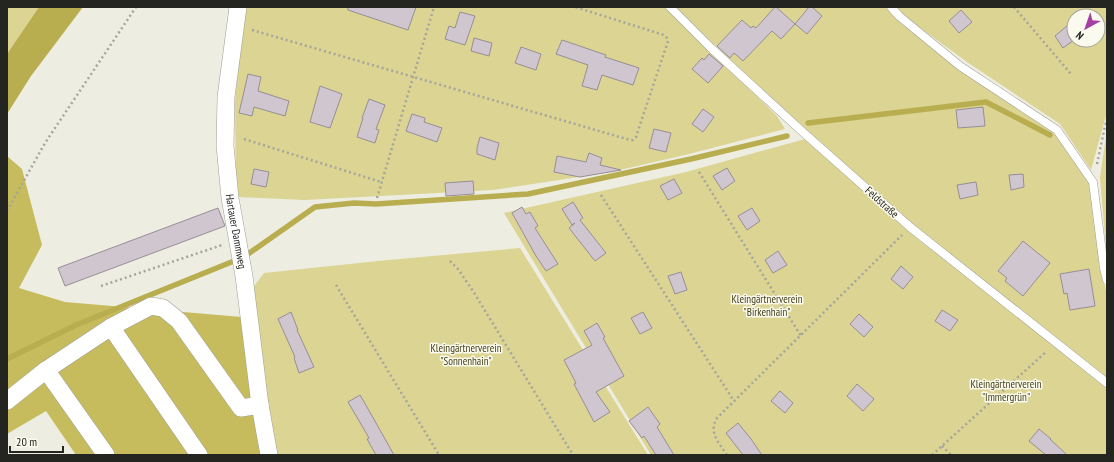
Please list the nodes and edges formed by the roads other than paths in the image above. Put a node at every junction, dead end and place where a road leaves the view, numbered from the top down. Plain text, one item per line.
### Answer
1 (238, 7) edge
2 (670, 7) edge
3 (891, 7) edge
4 (1107, 280) edge
5 (111, 327) junction
6 (46, 370) junction
7 (1107, 383) edge
8 (7, 401) edge
9 (260, 404) junction
10 (106, 455) edge
11 (199, 455) edge
12 (269, 455) edge

1 - 9 street, Hartauer Dammweg
2 - 7 lane, Feldstraße
3 - 4 lane
5 - 6 street
5 - 9 street
5 - 11 street
6 - 8 street
6 - 10 street
9 - 12 street, Hartauer Dammweg

